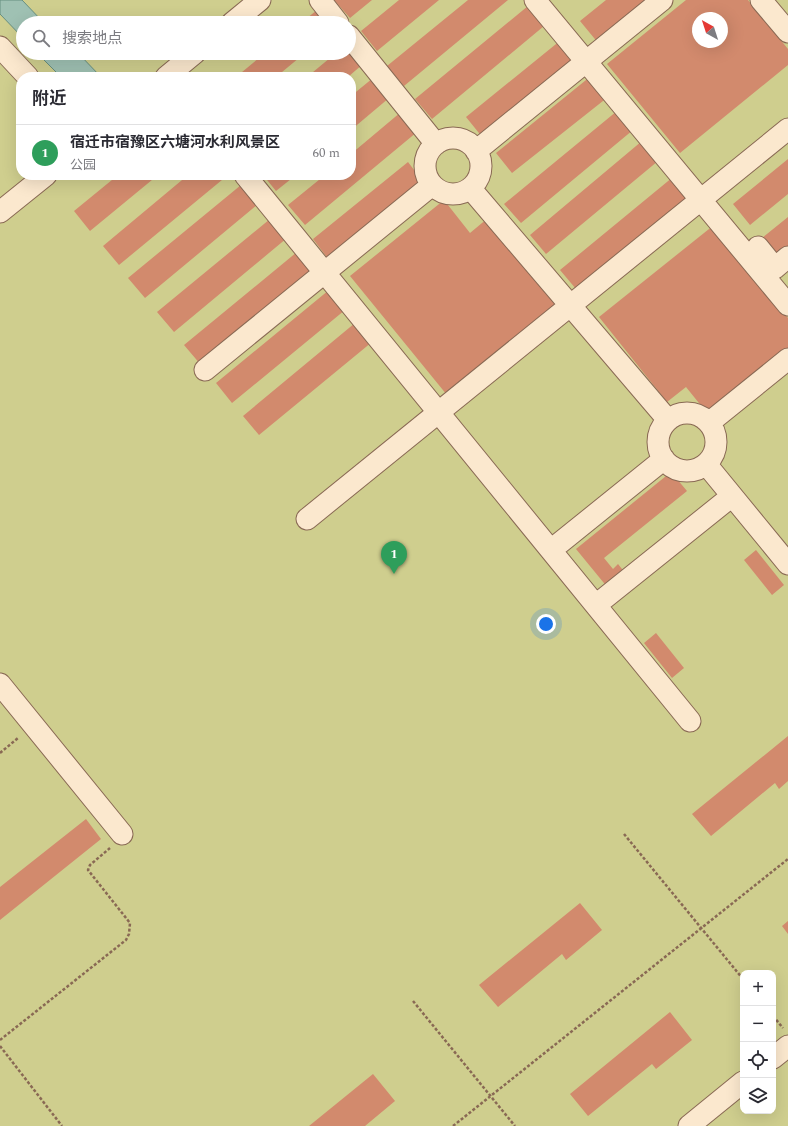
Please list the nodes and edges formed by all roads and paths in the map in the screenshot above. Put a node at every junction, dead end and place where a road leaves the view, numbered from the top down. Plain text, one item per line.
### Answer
1 (260, 0) edge
2 (320, 0) edge
3 (535, 0) edge
4 (662, 0) edge
5 (761, 0) edge
6 (241, 16) edge
7 (333, 16) edge
8 (788, 32) edge
9 (356, 45) edge
10 (0, 47) edge
11 (187, 60) edge
12 (586, 62) junction
13 (23, 72) edge
14 (172, 72) edge
15 (788, 129) edge
16 (436, 144) junction
17 (476, 151) junction
18 (40, 180) edge
19 (249, 180) edge
20 (432, 186) junction
21 (471, 189) junction
22 (701, 200) junction
23 (0, 212) edge
24 (735, 242) junction
25 (788, 257) edge
26 (325, 273) junction
27 (788, 305) edge
28 (570, 306) junction
29 (788, 359) edge
30 (205, 370) dead end
31 (439, 412) junction
32 (668, 420) junction
33 (710, 422) junction
34 (664, 459) junction
35 (706, 464) junction
36 (732, 496) junction
37 (307, 519) dead end
38 (552, 550) junction
39 (788, 564) edge
40 (596, 605) junction
41 (0, 684) edge
42 (690, 721) dead end
43 (34, 726) junction
44 (0, 753) edge
45 (122, 834) joint
46 (624, 834) dead end
47 (788, 858) edge
48 (701, 928) junction
49 (740, 975) edge
50 (413, 1001) dead end
51 (776, 1020) edge
52 (788, 1034) edge
53 (0, 1040) edge
54 (0, 1046) edge
55 (788, 1046) edge
56 (776, 1056) edge
57 (740, 1084) edge
58 (490, 1096) junction
59 (62, 1126) edge
60 (453, 1126) edge
61 (515, 1126) edge
62 (689, 1126) edge

1 - 6 street
2 - 7 street
3 - 12 street
4 - 12 street
5 - 8 street
9 - 16 street
10 - 13 street
11 - 14 street
12 - 17 street
12 - 22 street
15 - 22 street
16 - 17 street
16 - 20 street
17 - 21 street
18 - 23 street
19 - 26 street
20 - 21 street
20 - 26 street
21 - 28 street
22 - 24 street
22 - 28 street
24 - 25 street
24 - 27 street
26 - 30 street
26 - 31 street
28 - 31 street
28 - 32 street
29 - 33 street
31 - 37 street
31 - 38 street
32 - 33 street
32 - 34 street
33 - 35 street
34 - 35 street
34 - 38 street
35 - 36 street
36 - 39 street
36 - 40 street
38 - 40 street
40 - 42 street
41 - 43 street
43 - 44 path
43 - 45 street
45 - 53 path
46 - 48 path
47 - 48 path
48 - 49 path
48 - 58 path
50 - 58 path
51 - 52 path
54 - 59 path
55 - 56 street
57 - 62 street
58 - 60 path
58 - 61 path

